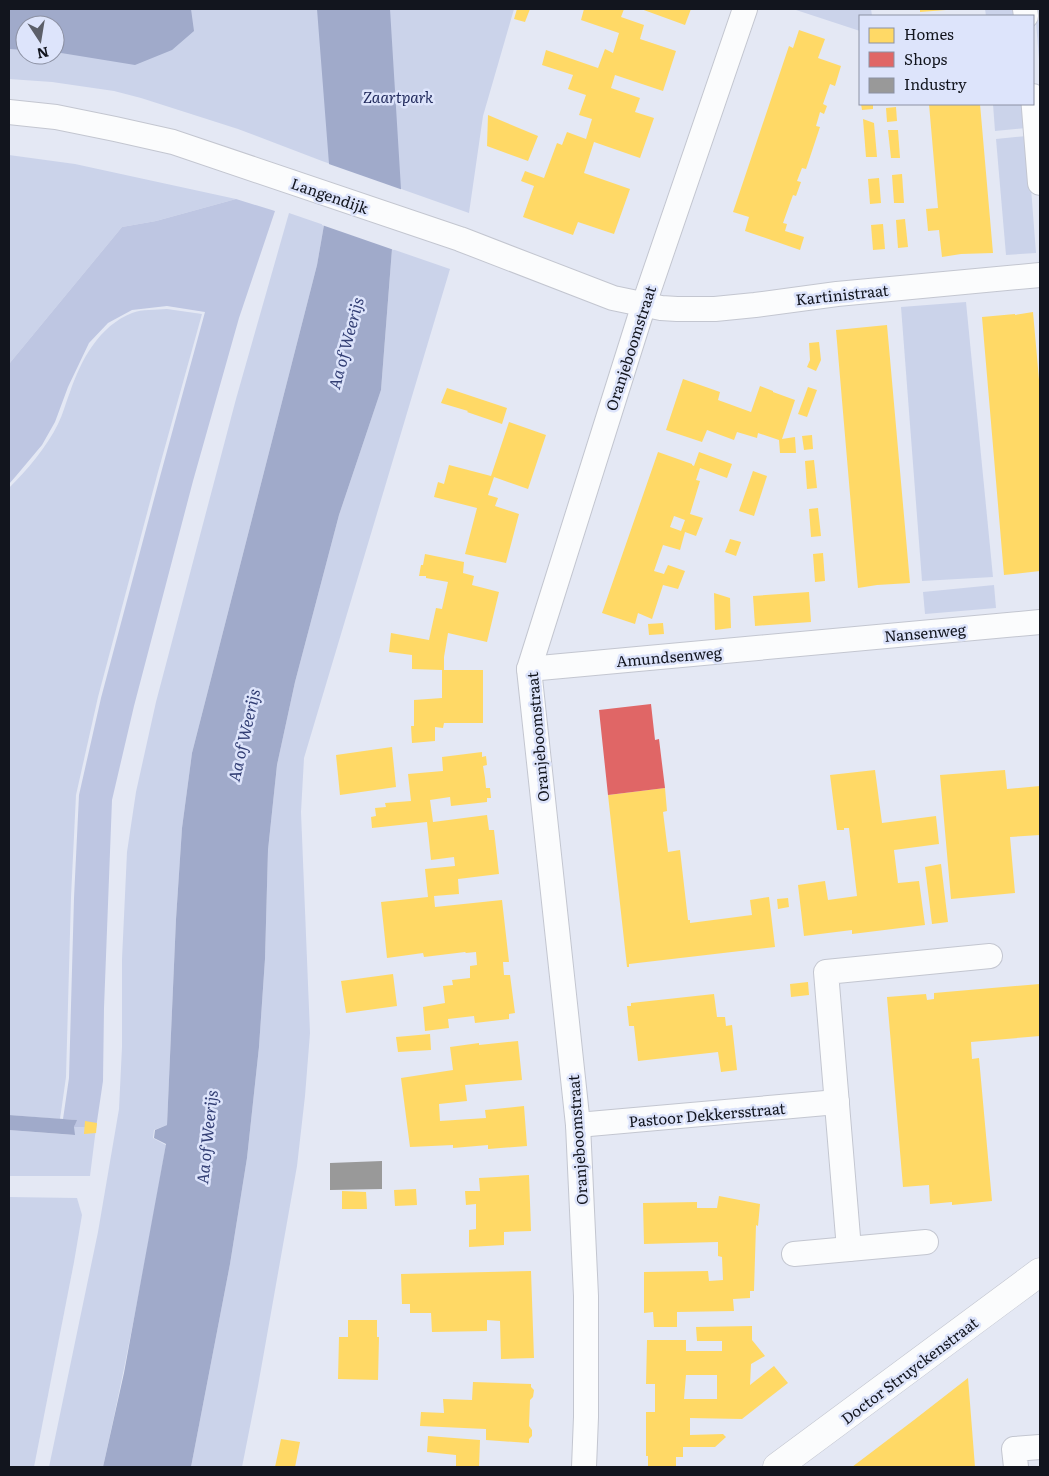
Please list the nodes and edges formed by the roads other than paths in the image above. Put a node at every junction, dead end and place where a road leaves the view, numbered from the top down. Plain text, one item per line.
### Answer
1 (744, 9) edge
2 (1034, 105) edge
3 (9, 112) edge
4 (1040, 184) edge
5 (1040, 275) edge
6 (644, 304) junction
7 (1040, 622) edge
8 (809, 643) joint
9 (528, 669) junction
10 (990, 956) dead end
11 (837, 1102) junction
12 (578, 1126) junction
13 (926, 1242) dead end
14 (849, 1249) junction
15 (794, 1254) dead end
16 (1040, 1272) edge
17 (1040, 1447) edge
18 (1015, 1458) edge
19 (584, 1467) edge
20 (777, 1467) edge

1 - 6 street, Oranjeboomstraat
2 - 4 street
3 - 6 street, Langendijk
5 - 6 street, Kartinistraat
6 - 9 street, Oranjeboomstraat
7 - 8 street, Nansenweg
8 - 9 street, Amundsenweg
9 - 12 street, Oranjeboomstraat
10 - 11 street
11 - 12 street, Pastoor Dekkersstraat
11 - 14 street
12 - 19 street, Oranjeboomstraat
13 - 14 street
14 - 15 street
16 - 20 street, Doctor Struyckenstraat
17 - 18 street

